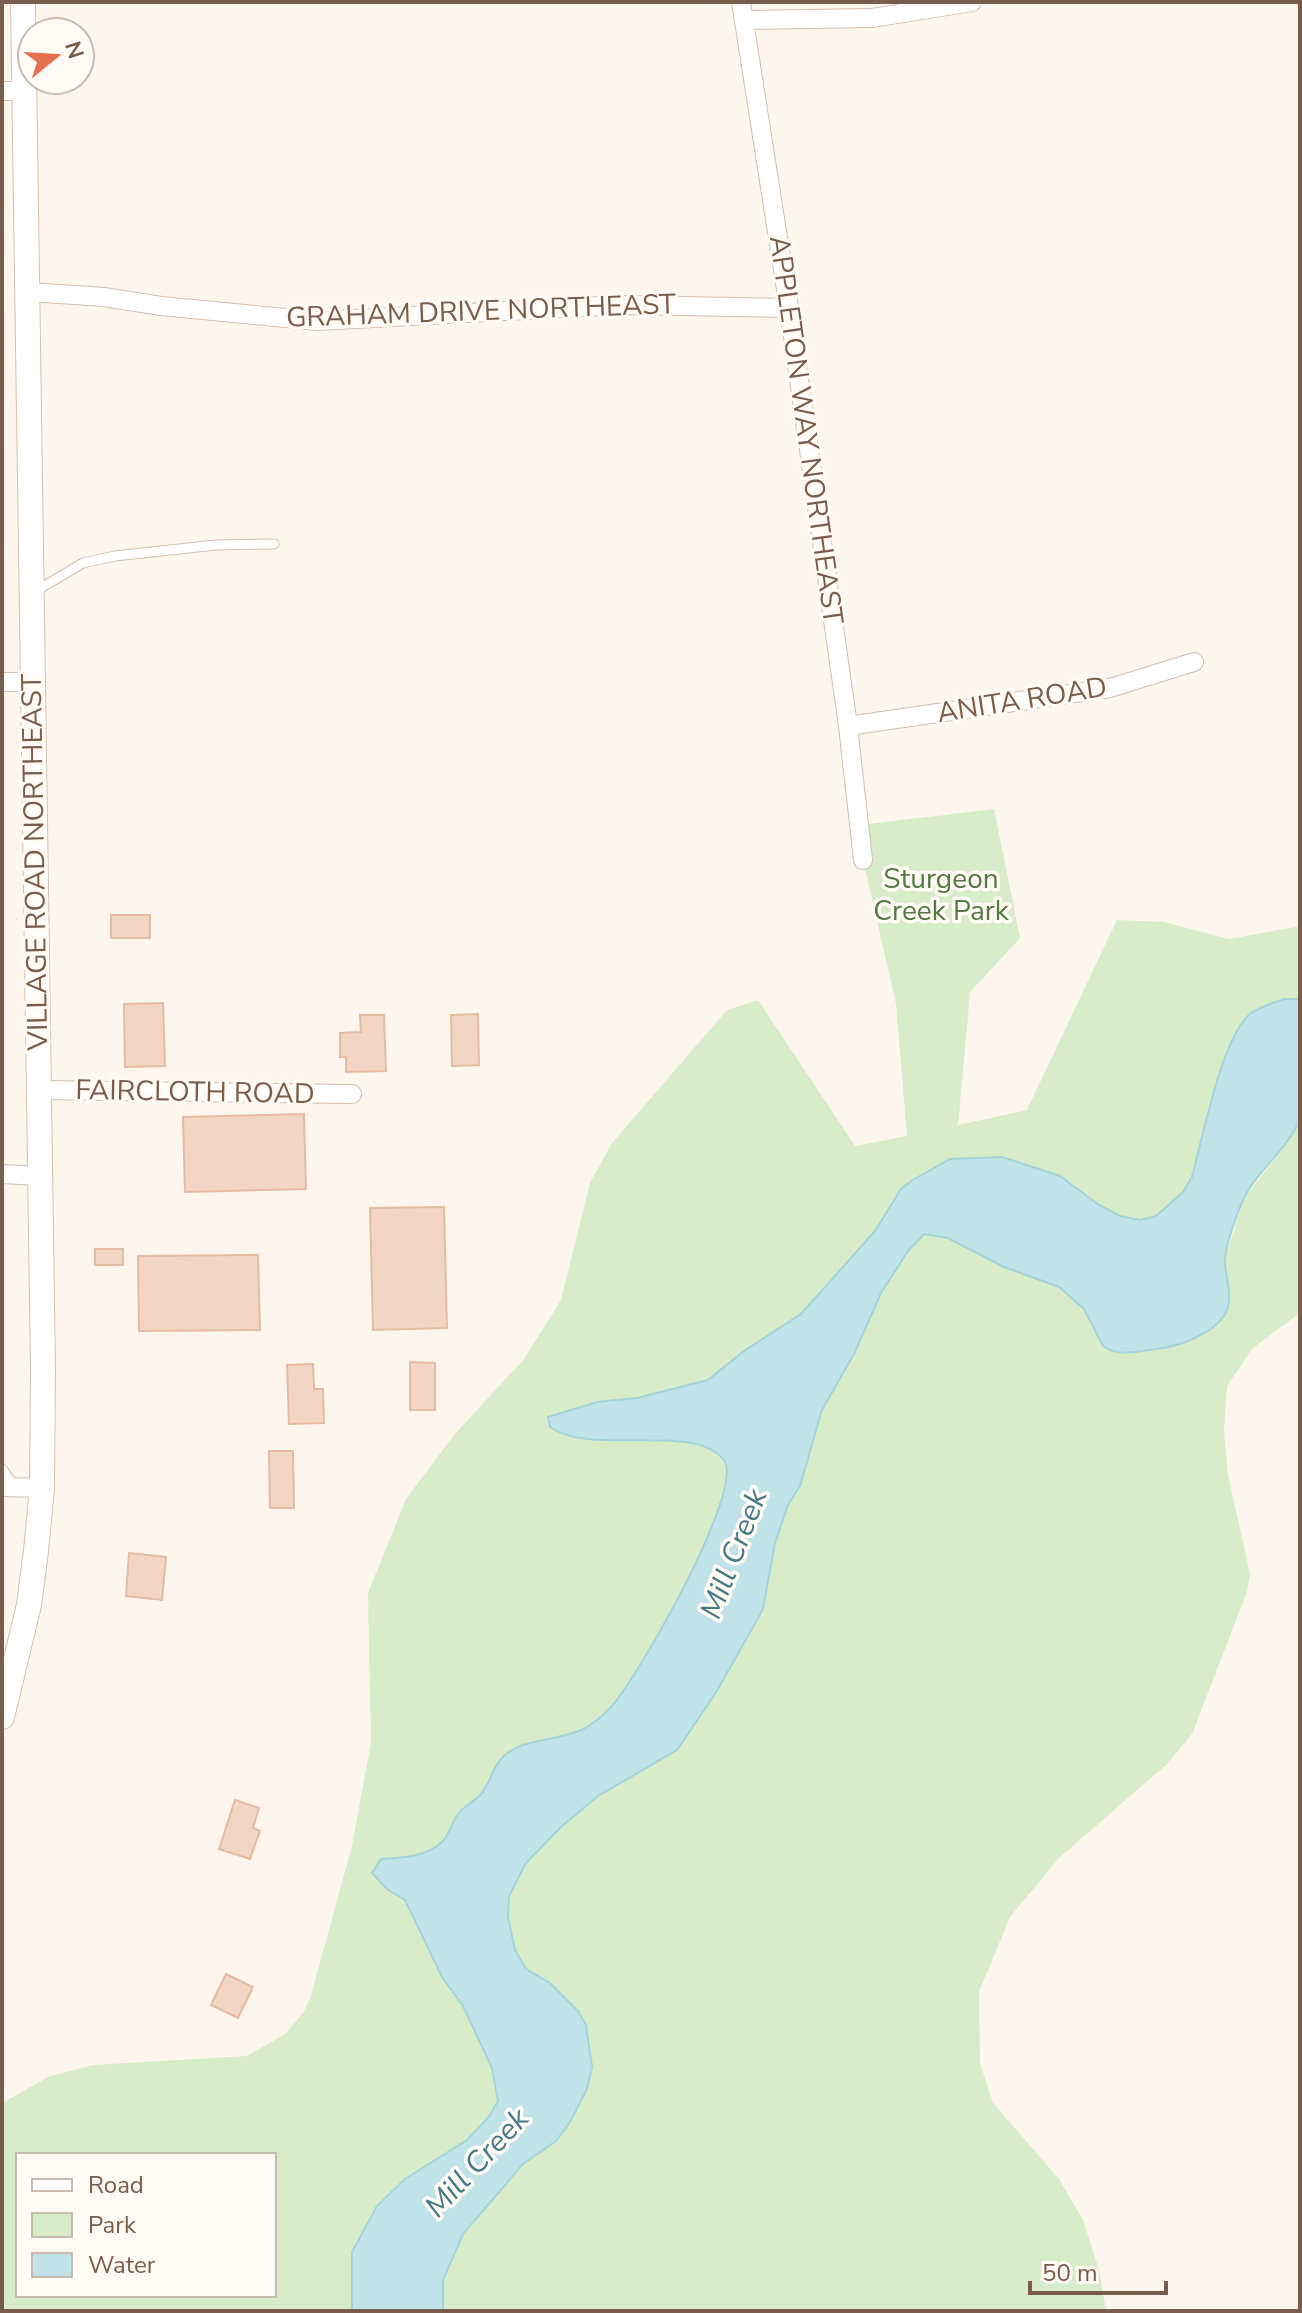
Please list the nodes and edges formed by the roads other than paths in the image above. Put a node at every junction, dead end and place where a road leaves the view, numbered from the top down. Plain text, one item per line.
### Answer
1 (23, 2) edge
2 (972, 2) edge
3 (743, 11) edge
4 (13, 91) edge
5 (29, 292) junction
6 (789, 308) junction
7 (274, 544) dead end
8 (31, 593) junction
9 (1194, 662) dead end
10 (2, 682) edge
11 (33, 682) junction
12 (848, 726) junction
13 (863, 860) dead end
14 (39, 1090) junction
15 (352, 1094) dead end
16 (2, 1174) edge
17 (40, 1176) junction
18 (2, 1469) edge
19 (8, 1487) edge
20 (42, 1488) junction
21 (2, 1717) edge

1 - 4 main road, VILLAGE ROAD NORTHEAST
2 - 3 street
3 - 6 street, APPLETON WAY NORTHEAST
4 - 5 main road, VILLAGE ROAD NORTHEAST
5 - 6 street, GRAHAM DRIVE NORTHEAST
5 - 8 main road, VILLAGE ROAD NORTHEAST
6 - 12 street, APPLETON WAY NORTHEAST
7 - 8 lane
8 - 11 main road, VILLAGE ROAD NORTHEAST
9 - 12 street, ANITA ROAD
10 - 11 street
11 - 14 main road, VILLAGE ROAD NORTHEAST
12 - 13 street, APPLETON WAY NORTHEAST
14 - 15 street, FAIRCLOTH ROAD
14 - 17 main road, VILLAGE ROAD NORTHEAST
16 - 17 street
17 - 20 main road, VILLAGE ROAD NORTHEAST
18 - 19 lane
19 - 20 street
20 - 21 main road, VILLAGE ROAD NORTHEAST

